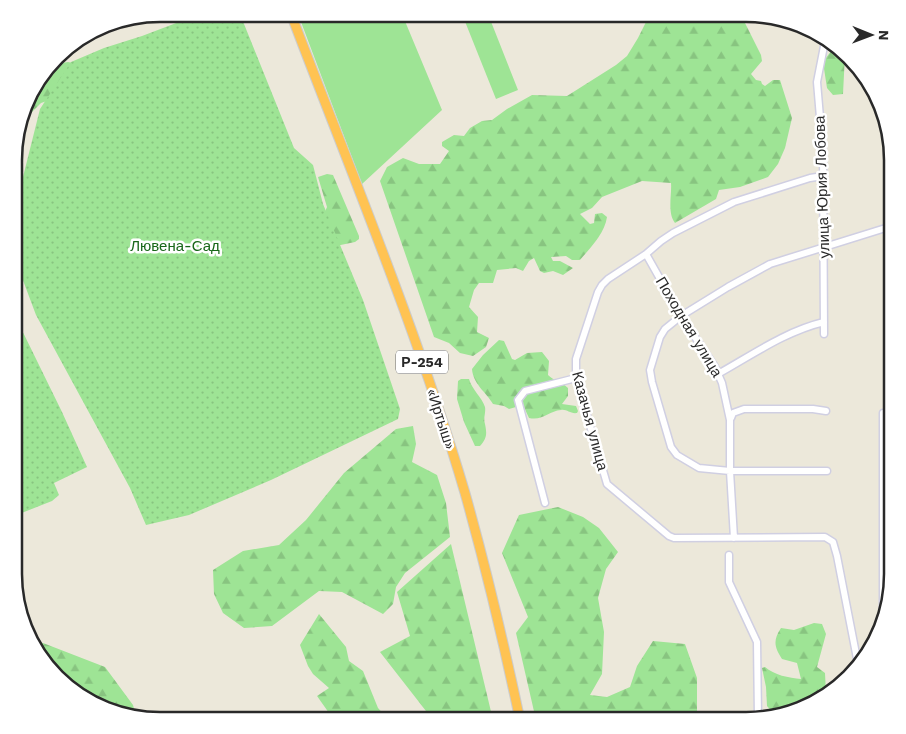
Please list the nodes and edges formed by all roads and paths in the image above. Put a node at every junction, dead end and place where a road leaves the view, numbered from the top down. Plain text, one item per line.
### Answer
1 (294, 22) edge
2 (825, 48) edge
3 (824, 176) junction
4 (883, 229) edge
5 (824, 248) junction
6 (646, 254) junction
7 (682, 316) junction
8 (824, 322) junction
9 (824, 334) dead end
10 (718, 374) junction
11 (576, 378) junction
12 (826, 411) dead end
13 (883, 413) dead end
14 (730, 420) junction
15 (730, 471) junction
16 (827, 471) dead end
17 (545, 503) dead end
18 (734, 538) junction
19 (729, 555) dead end
20 (883, 583) edge
21 (856, 656) edge
22 (518, 711) edge
23 (758, 711) edge

1 - 22 highway, «Иртыш» / Р-254
2 - 3 street, улица Юрия Лобова
3 - 5 street, улица Юрия Лобова
3 - 6 street, Казачья улица
4 - 5 street
5 - 7 street
5 - 8 street, улица Юрия Лобова
6 - 7 street, Походная улица
6 - 11 street, Казачья улица
7 - 10 street, Походная улица
7 - 15 street
8 - 9 street, улица Юрия Лобова
8 - 10 street
10 - 14 street, Походная улица
11 - 17 street
11 - 18 street, Казачья улица
12 - 14 street
13 - 20 street
14 - 15 street, Походная улица
15 - 16 street
15 - 18 street, Походная улица
18 - 21 street, Казачья улица
19 - 23 street

